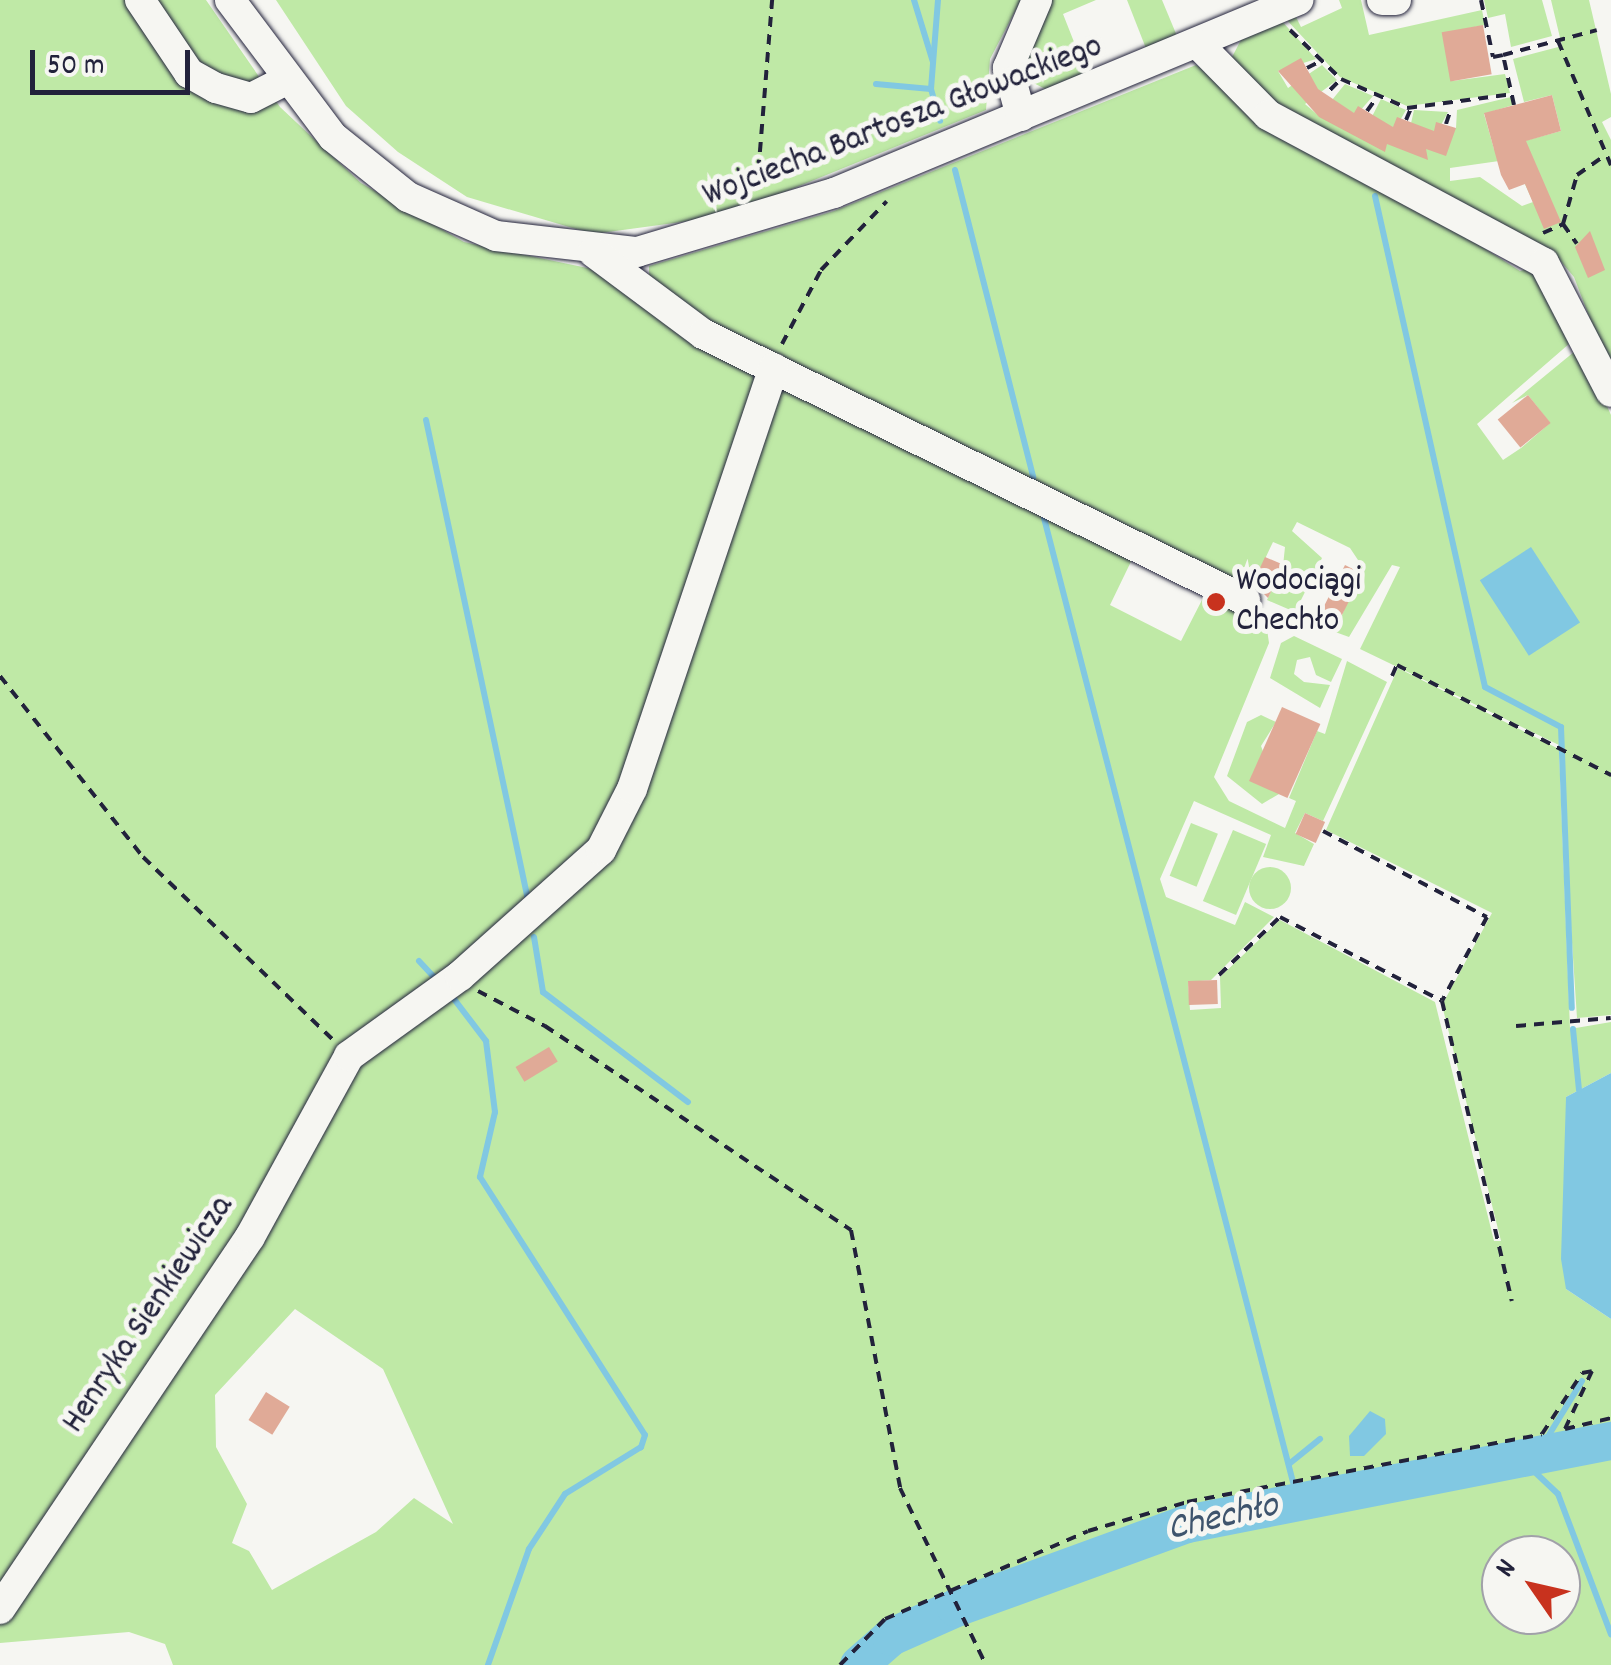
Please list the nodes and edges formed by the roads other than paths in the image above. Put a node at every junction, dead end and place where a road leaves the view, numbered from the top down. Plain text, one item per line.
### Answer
1 (140, 0) edge
2 (230, 0) edge
3 (1036, 0) edge
4 (1382, 0) edge
5 (1396, 0) edge
6 (1279, 9) edge
7 (1199, 45) junction
8 (285, 81) junction
9 (1021, 116) junction
10 (593, 252) junction
11 (774, 368) junction
12 (1611, 392) edge
13 (1245, 600) dead end
14 (0, 1609) edge

1 - 8 street
2 - 8 street, Wojciecha Bartosza Głowackiego
3 - 9 street
4 - 5 street
6 - 7 street, Wojciecha Bartosza Głowackiego
7 - 9 street, Wojciecha Bartosza Głowackiego
7 - 12 street
8 - 10 street, Wojciecha Bartosza Głowackiego
9 - 10 street, Wojciecha Bartosza Głowackiego
10 - 11 street
11 - 13 street
11 - 14 street, Henryka Sienkiewicza

